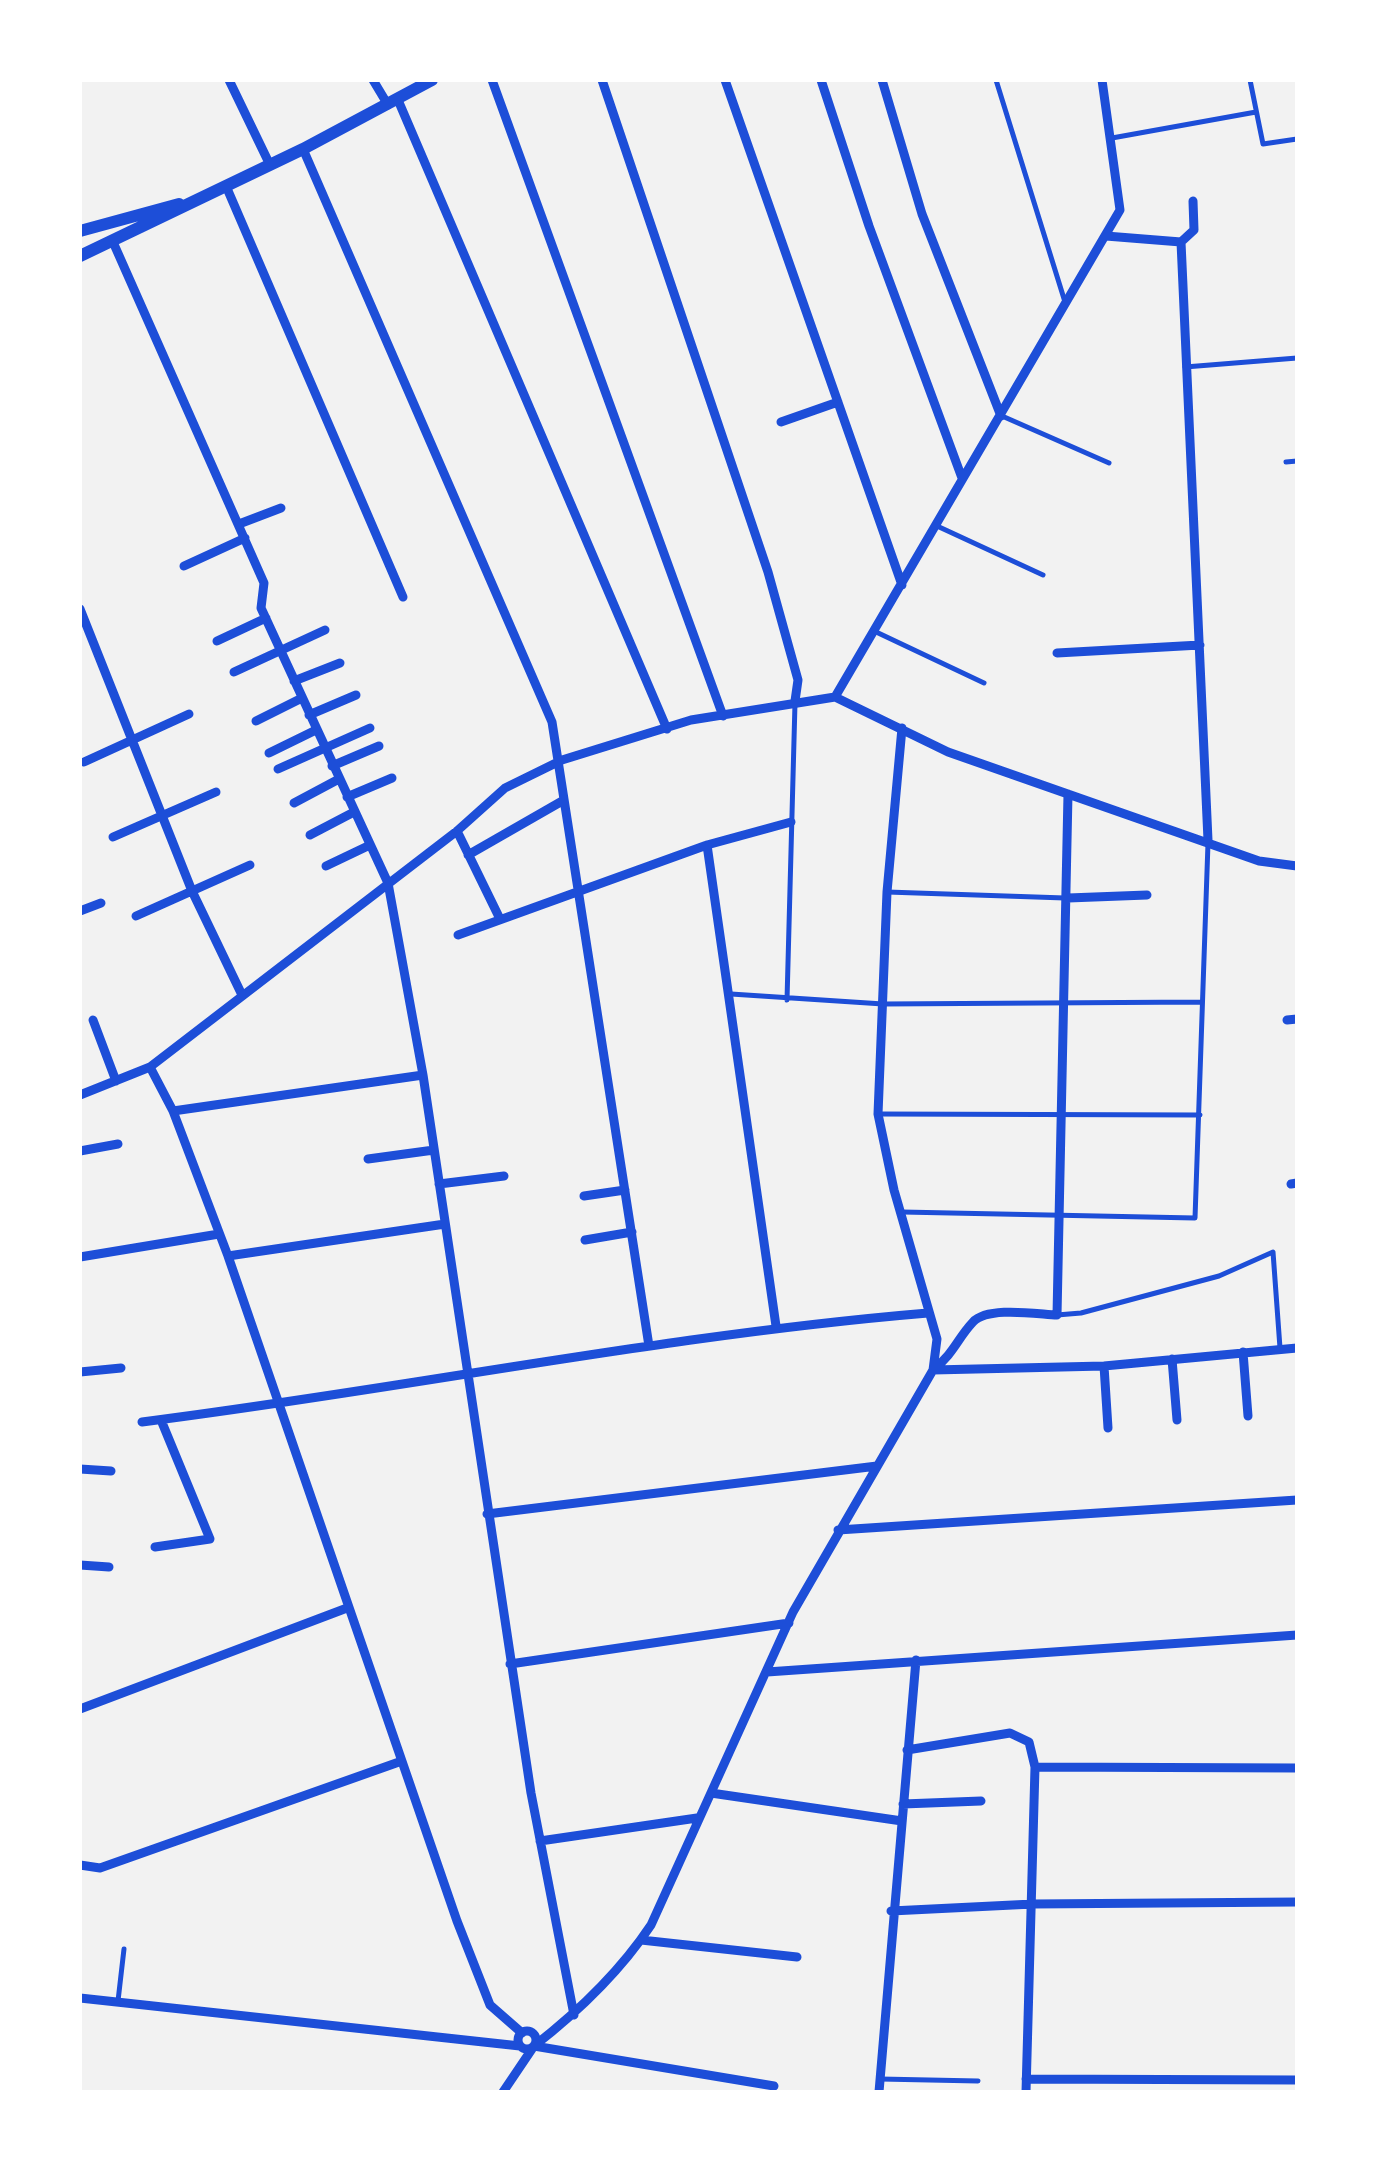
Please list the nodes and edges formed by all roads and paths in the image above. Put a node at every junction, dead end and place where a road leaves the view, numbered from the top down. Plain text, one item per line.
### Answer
1 (229, 80) edge
2 (373, 80) edge
3 (432, 80) edge
4 (492, 80) edge
5 (602, 80) edge
6 (726, 80) edge
7 (821, 80) edge
8 (882, 80) edge
9 (996, 80) edge
10 (1102, 80) edge
11 (1250, 80) edge
12 (393, 102) junction
13 (1256, 112) junction
14 (1110, 138) junction
15 (1297, 139) edge
16 (303, 149) junction
17 (270, 165) junction
18 (226, 186) junction
19 (200, 199) junction
20 (1193, 200) dead end
21 (80, 222) edge
22 (99, 223) junction
23 (80, 231) edge
24 (1106, 236) junction
25 (113, 242) junction
26 (1181, 242) junction
27 (80, 258) edge
28 (1065, 302) junction
29 (1297, 358) edge
30 (1184, 367) junction
31 (838, 402) junction
32 (1002, 416) junction
33 (781, 422) dead end
34 (1297, 461) edge
35 (1286, 462) dead end
36 (1110, 464) dead end
37 (962, 478) junction
38 (281, 508) dead end
39 (239, 524) junction
40 (933, 524) junction
41 (245, 538) junction
42 (184, 566) dead end
43 (1043, 575) dead end
44 (902, 585) junction
45 (403, 597) dead end
46 (80, 609) edge
47 (266, 618) junction
48 (324, 630) dead end
49 (874, 631) junction
50 (218, 641) dead end
51 (1200, 644) junction
52 (280, 649) junction
53 (1057, 653) dead end
54 (340, 662) dead end
55 (234, 672) dead end
56 (294, 682) junction
57 (984, 683) dead end
58 (356, 695) dead end
59 (302, 698) junction
60 (835, 698) junction
61 (795, 701) junction
62 (189, 714) dead end
63 (309, 715) junction
64 (723, 716) junction
65 (256, 721) dead end
66 (370, 728) dead end
67 (902, 728) junction
68 (667, 729) junction
69 (316, 730) junction
70 (132, 740) junction
71 (379, 746) dead end
72 (323, 748) junction
73 (268, 754) dead end
74 (562, 760) junction
75 (84, 762) dead end
76 (332, 766) junction
77 (278, 769) dead end
78 (392, 778) dead end
79 (339, 779) junction
80 (216, 792) dead end
81 (1068, 794) junction
82 (348, 797) junction
83 (564, 800) junction
84 (294, 803) dead end
85 (354, 812) junction
86 (163, 816) junction
87 (790, 822) junction
88 (457, 831) junction
89 (310, 834) dead end
90 (113, 837) dead end
91 (1208, 840) junction
92 (370, 845) junction
93 (707, 845) junction
94 (468, 855) junction
95 (250, 865) dead end
96 (326, 866) dead end
97 (1297, 866) edge
98 (388, 883) junction
99 (576, 890) junction
100 (192, 892) junction
101 (886, 892) junction
102 (1147, 894) dead end
103 (1068, 898) junction
104 (101, 904) dead end
105 (80, 911) edge
106 (136, 916) dead end
107 (500, 919) junction
108 (458, 935) dead end
109 (728, 994) junction
110 (242, 995) junction
111 (786, 1000) junction
112 (1064, 1001) junction
113 (1201, 1002) junction
114 (884, 1004) junction
115 (93, 1020) dead end
116 (150, 1067) junction
117 (423, 1075) junction
118 (116, 1081) junction
119 (80, 1095) edge
120 (174, 1111) junction
121 (1064, 1112) junction
122 (878, 1114) junction
123 (1200, 1116) junction
124 (118, 1144) dead end
125 (434, 1150) junction
126 (80, 1152) edge
127 (368, 1159) dead end
128 (504, 1176) dead end
129 (439, 1184) junction
130 (626, 1190) junction
131 (584, 1196) dead end
132 (900, 1212) junction
133 (1060, 1218) junction
134 (445, 1224) junction
135 (632, 1232) junction
136 (220, 1234) junction
137 (584, 1240) dead end
138 (80, 1256) edge
139 (228, 1256) junction
140 (928, 1314) junction
141 (1058, 1315) junction
142 (776, 1326) junction
143 (649, 1346) junction
144 (1280, 1348) junction
145 (1297, 1348) edge
146 (1244, 1352) junction
147 (1172, 1359) junction
148 (1104, 1366) junction
149 (120, 1368) dead end
150 (933, 1370) junction
151 (80, 1372) edge
152 (466, 1377) junction
153 (278, 1404) junction
154 (1248, 1416) dead end
155 (161, 1420) junction
156 (1176, 1420) dead end
157 (142, 1422) dead end
158 (1108, 1428) dead end
159 (876, 1466) junction
160 (80, 1469) edge
161 (111, 1471) dead end
162 (1297, 1500) edge
163 (486, 1514) junction
164 (838, 1530) junction
165 (155, 1547) dead end
166 (80, 1566) edge
167 (109, 1566) dead end
168 (347, 1608) junction
169 (788, 1623) junction
170 (1297, 1635) edge
171 (916, 1660) junction
172 (510, 1664) junction
173 (767, 1672) junction
174 (80, 1709) edge
175 (907, 1750) junction
176 (399, 1762) junction
177 (1035, 1767) junction
178 (1297, 1768) edge
179 (710, 1793) junction
180 (982, 1801) dead end
181 (903, 1804) junction
182 (697, 1818) junction
183 (902, 1821) junction
184 (540, 1841) junction
185 (80, 1866) edge
186 (1297, 1902) edge
187 (1033, 1904) junction
188 (891, 1910) junction
189 (641, 1940) junction
190 (124, 1949) dead end
191 (798, 1957) dead end
192 (80, 1998) edge
193 (117, 2002) junction
194 (574, 2015) junction
195 (522, 2034) junction
196 (520, 2046) junction
197 (533, 2047) junction
198 (880, 2079) junction
199 (1026, 2079) junction
200 (1297, 2080) edge
201 (978, 2081) dead end
202 (774, 2086) dead end
203 (504, 2092) edge
204 (879, 2092) edge
205 (1026, 2092) edge

1 - 17 street
2 - 12 street
3 - 12 main road
4 - 64 street
5 - 61 street
6 - 31 street
7 - 37 street
8 - 32 street
9 - 28 lane
10 - 14 street
11 - 13 lane
12 - 16 main road
12 - 68 street
13 - 14 lane
13 - 15 lane
14 - 24 street
16 - 17 main road
16 - 74 street
17 - 18 main road
18 - 19 main road
18 - 45 street
19 - 22 main road
19 - 25 main road
20 - 26 street
21 - 22 main road
22 - 23 main road
24 - 26 street
24 - 28 street
25 - 27 main road
25 - 39 street
26 - 30 street
28 - 32 street
29 - 30 lane
30 - 51 street
31 - 33 street
31 - 44 street
32 - 36 lane
32 - 37 street
34 - 35 lane
37 - 40 street
38 - 39 street
39 - 41 street
40 - 43 lane
40 - 44 street
41 - 42 street
41 - 47 street
44 - 49 street
46 - 70 street
47 - 50 street
47 - 52 street
48 - 52 street
49 - 57 lane
49 - 60 street
51 - 53 street
51 - 91 street
52 - 55 street
52 - 56 street
54 - 56 street
56 - 59 street
58 - 63 street
59 - 63 street
59 - 65 street
60 - 61 street
60 - 67 street
61 - 64 street
61 - 87 lane
62 - 70 street
63 - 69 street
64 - 68 street
66 - 72 street
67 - 81 street
67 - 101 street
68 - 74 street
69 - 72 street
69 - 73 street
70 - 75 street
70 - 86 street
71 - 76 street
72 - 76 street
72 - 77 street
74 - 83 street
74 - 88 street
76 - 79 street
78 - 82 street
79 - 82 street
79 - 84 street
80 - 86 street
81 - 91 street
81 - 103 street
82 - 85 street
83 - 94 street
83 - 99 street
85 - 89 street
85 - 92 street
86 - 90 street
86 - 100 street
87 - 93 street
87 - 111 lane
88 - 94 street
88 - 98 street
91 - 97 street
91 - 113 lane
92 - 96 street
92 - 98 street
93 - 99 street
93 - 109 street
94 - 107 street
95 - 100 street
98 - 110 street
98 - 117 street
99 - 107 street
99 - 130 street
100 - 106 street
100 - 110 street
101 - 103 lane
101 - 114 street
102 - 103 street
103 - 112 street
104 - 105 street
107 - 108 street
109 - 111 lane
109 - 142 street
110 - 116 street
111 - 114 lane
112 - 113 lane
112 - 114 lane
112 - 121 street
113 - 123 lane
114 - 122 street
115 - 118 street
116 - 118 street
116 - 120 street
117 - 120 street
117 - 125 street
118 - 119 street
120 - 136 street
121 - 122 lane
121 - 123 lane
121 - 133 street
122 - 132 street
123 - 133 lane
124 - 126 street
125 - 127 street
125 - 129 street
128 - 129 street
129 - 134 street
130 - 131 street
130 - 135 street
132 - 133 lane
132 - 140 street
133 - 141 street
134 - 139 street
134 - 152 street
135 - 137 street
135 - 143 street
136 - 138 street
136 - 139 street
139 - 153 street
140 - 142 street
140 - 150 street
141 - 144 lane
141 - 150 street
142 - 143 street
143 - 152 street
144 - 145 street
144 - 146 street
146 - 147 street
146 - 154 street
147 - 148 street
147 - 156 street
148 - 150 street
148 - 158 street
149 - 151 street
150 - 159 street
152 - 153 street
152 - 163 street
153 - 155 street
153 - 168 street
155 - 157 street
155 - 165 street
159 - 163 street
159 - 164 street
160 - 161 street
162 - 164 street
163 - 172 street
164 - 169 street
166 - 167 street
168 - 174 street
168 - 176 street
169 - 172 street
169 - 173 street
170 - 171 street
171 - 173 street
171 - 175 street
172 - 184 street
173 - 179 street
175 - 177 street
175 - 181 street
176 - 185 street
176 - 195 street
177 - 178 street
177 - 187 street
179 - 182 street
179 - 183 street
180 - 181 street
181 - 183 street
182 - 184 street
182 - 189 street
183 - 188 street
184 - 194 street
186 - 187 street
187 - 188 street
187 - 199 street
188 - 198 street
189 - 191 street
189 - 194 street
190 - 193 lane
192 - 193 street
193 - 196 street
194 - 197 street
195 - 196 street
195 - 197 street
196 - 197 street
197 - 202 street
197 - 203 street
198 - 201 lane
198 - 204 street
199 - 200 street
199 - 205 street

